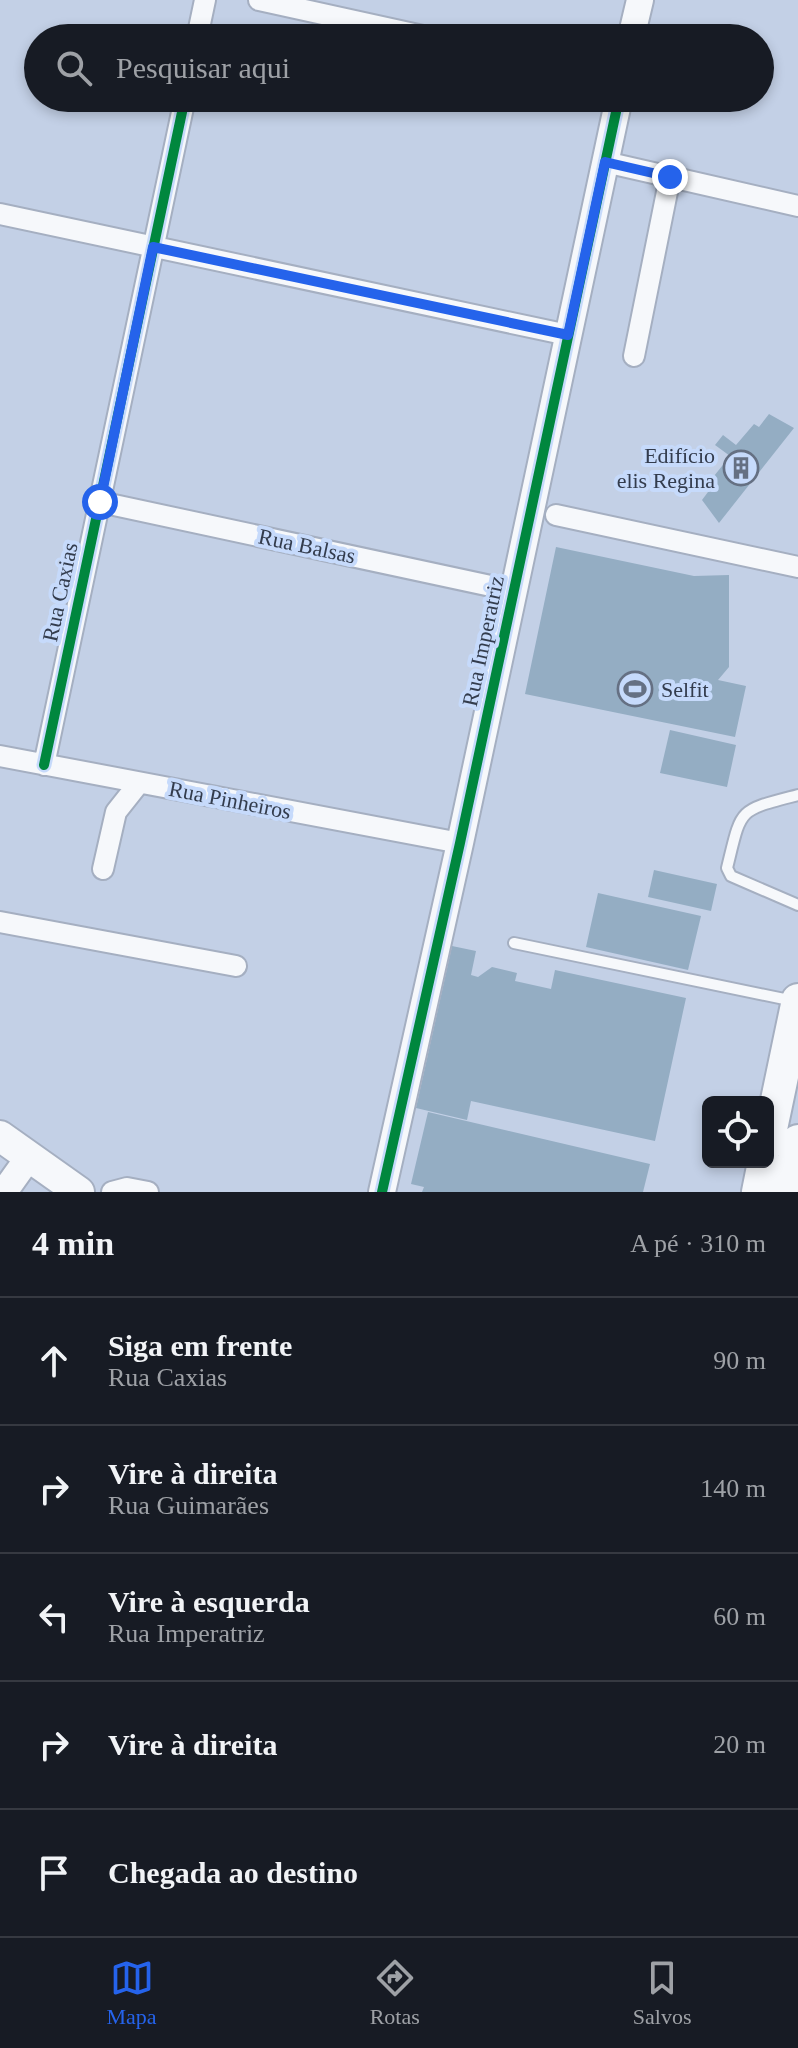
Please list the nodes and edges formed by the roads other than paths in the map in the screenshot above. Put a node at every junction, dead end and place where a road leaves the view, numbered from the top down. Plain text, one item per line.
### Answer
1 (205, 0) edge
2 (259, 0) edge
3 (640, 0) edge
4 (200, 24) edge
5 (368, 24) edge
6 (634, 24) edge
7 (182, 112) edge
8 (616, 112) edge
9 (605, 162) junction
10 (670, 177) junction
11 (798, 206) edge
12 (0, 214) edge
13 (153, 247) junction
14 (568, 335) junction
15 (634, 356) dead end
16 (100, 502) junction
17 (556, 515) dead end
18 (798, 567) edge
19 (514, 591) junction
20 (0, 756) edge
21 (44, 765) junction
22 (139, 783) junction
23 (798, 795) edge
24 (460, 843) junction
25 (103, 869) dead end
26 (798, 905) edge
27 (0, 922) edge
28 (514, 943) dead end
29 (236, 966) dead end
30 (798, 1001) edge
31 (774, 1115) edge
32 (0, 1136) edge
33 (798, 1141) edge
34 (29, 1157) junction
35 (763, 1168) edge
36 (4, 1192) edge
37 (79, 1192) edge
38 (112, 1192) edge
39 (148, 1192) edge
40 (382, 1192) edge
41 (758, 1192) edge
42 (787, 1192) edge

1 - 4 street
2 - 5 street
3 - 6 street
7 - 13 street, Rua Caxias
8 - 9 street, Rua Imperatriz
9 - 10 street
9 - 14 street, Rua Imperatriz
10 - 11 street
10 - 15 street
12 - 13 street
13 - 14 street
13 - 16 street, Rua Caxias
14 - 19 street, Rua Imperatriz
16 - 19 street, Rua Balsas
16 - 21 street, Rua Caxias
17 - 18 street
19 - 24 street, Rua Imperatriz
20 - 21 street, Rua Pinheiros
21 - 22 street, Rua Pinheiros
22 - 24 street, Rua Pinheiros
22 - 25 street
23 - 26 lane
24 - 40 street, Rua Imperatriz
27 - 29 street
28 - 30 lane
30 - 31 main road
32 - 34 main road
33 - 42 main road
34 - 36 street
34 - 37 main road
35 - 41 main road
38 - 39 street

